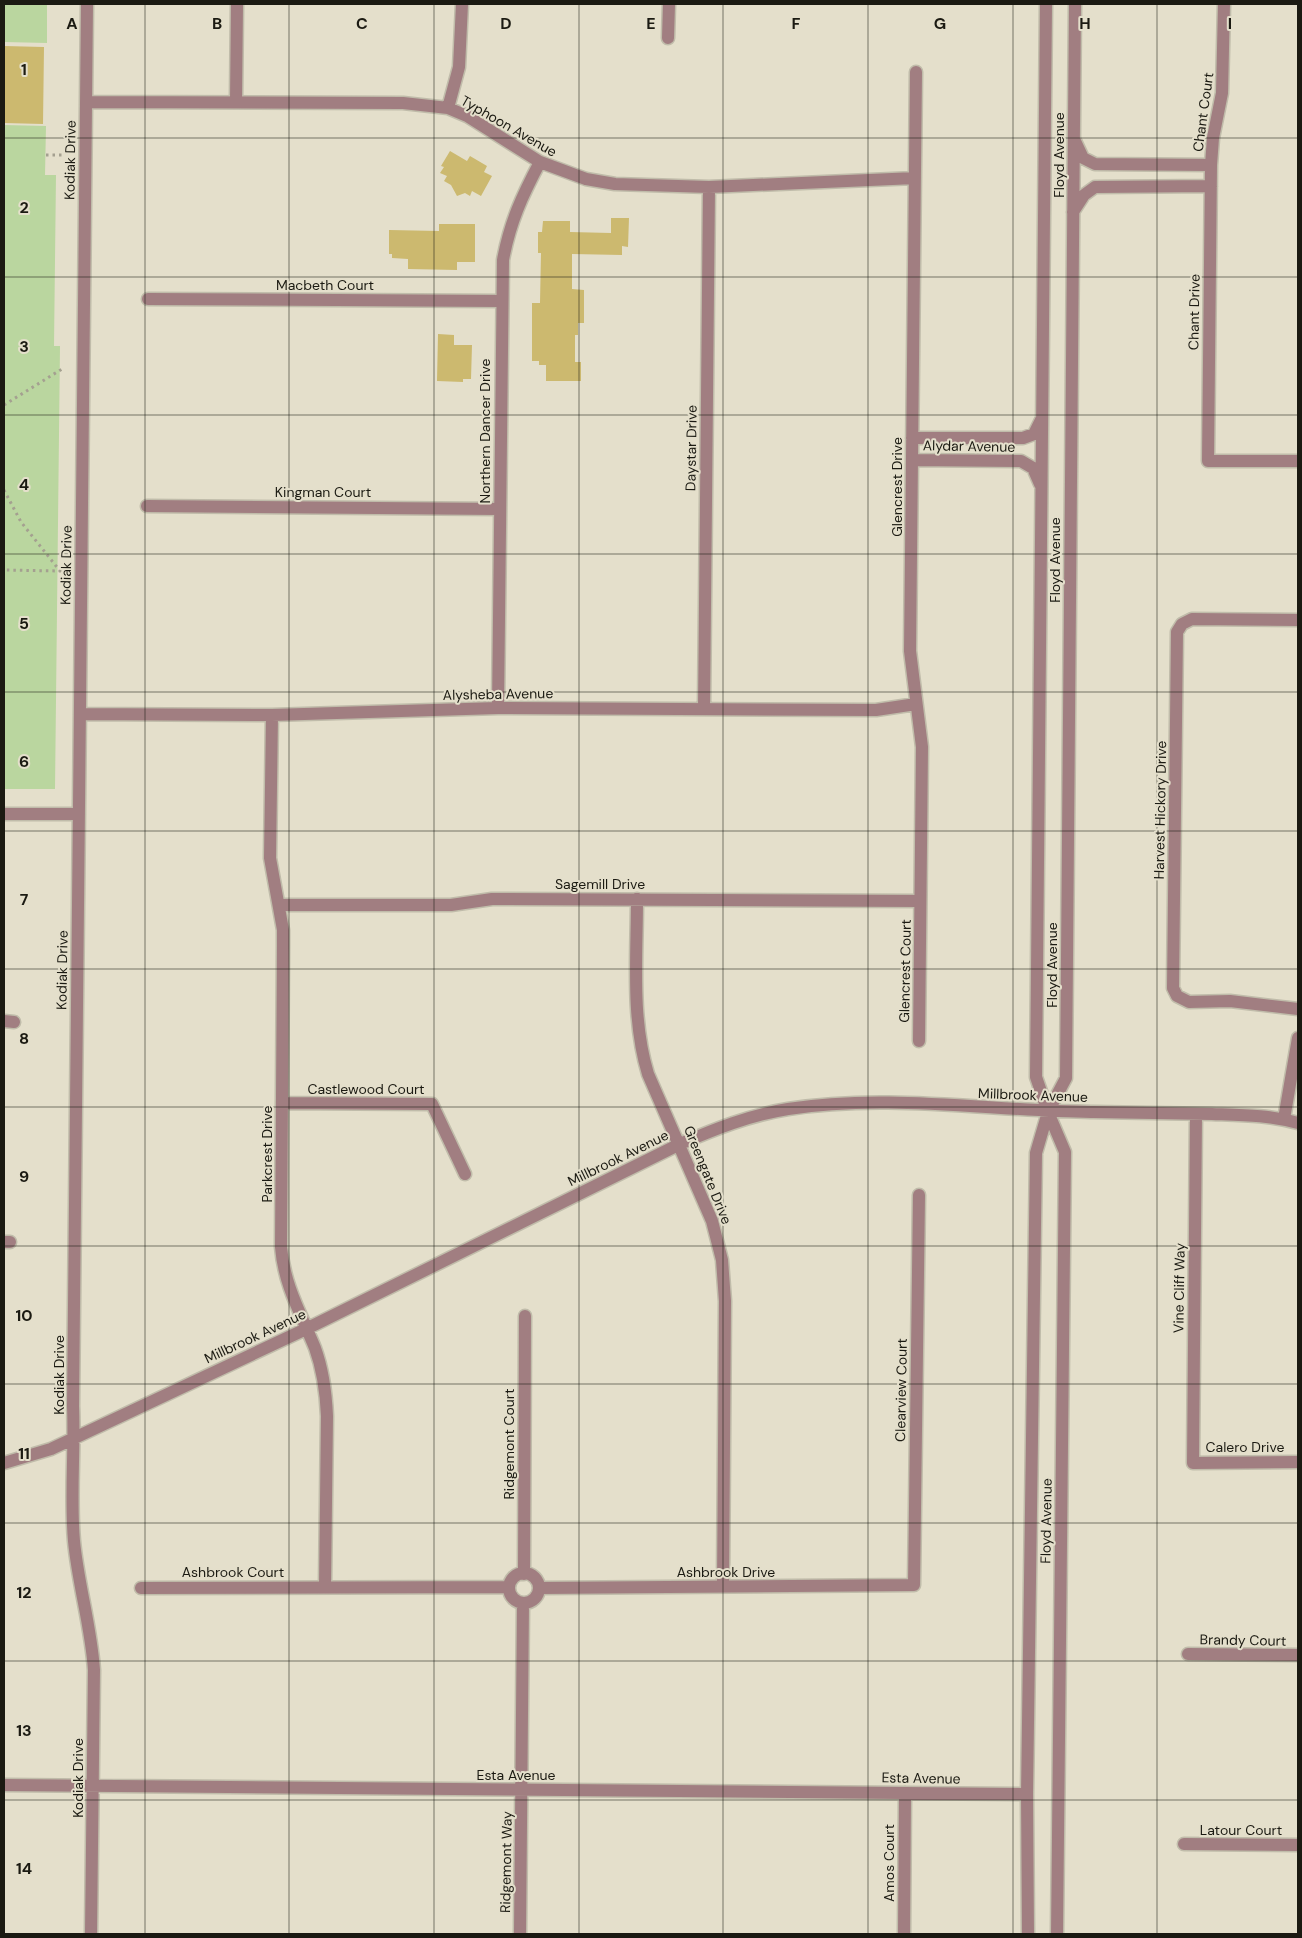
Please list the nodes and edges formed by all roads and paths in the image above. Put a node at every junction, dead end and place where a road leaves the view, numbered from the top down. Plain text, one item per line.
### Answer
1 (87, 4) edge
2 (237, 4) edge
3 (462, 4) edge
4 (669, 4) edge
5 (1046, 4) edge
6 (1075, 4) edge
7 (1224, 4) edge
8 (668, 38) dead end
9 (916, 72) dead end
10 (236, 101) junction
11 (86, 102) junction
12 (448, 108) junction
13 (1074, 139) junction
14 (46, 155) dead end
15 (64, 155) dead end
16 (540, 162) junction
17 (1211, 164) junction
18 (915, 178) junction
19 (1211, 186) junction
20 (709, 187) junction
21 (1073, 212) junction
22 (148, 299) dead end
23 (502, 301) junction
24 (62, 369) dead end
25 (4, 405) edge
26 (1042, 417) junction
27 (912, 438) junction
28 (912, 460) junction
29 (1298, 461) edge
30 (1042, 486) junction
31 (4, 490) edge
32 (147, 506) dead end
33 (500, 509) junction
34 (4, 570) edge
35 (1298, 620) edge
36 (916, 704) junction
37 (498, 708) junction
38 (704, 709) junction
39 (80, 714) junction
40 (272, 715) junction
41 (4, 814) edge
42 (79, 814) junction
43 (637, 899) junction
44 (920, 901) junction
45 (279, 905) junction
46 (1298, 1009) edge
47 (1298, 1038) edge
48 (919, 1041) dead end
49 (282, 1103) junction
50 (1048, 1112) junction
51 (1196, 1114) junction
52 (1284, 1118) junction
53 (1298, 1123) edge
54 (680, 1144) junction
55 (465, 1174) dead end
56 (919, 1195) dead end
57 (525, 1316) dead end
58 (306, 1329) junction
59 (74, 1437) junction
60 (1298, 1462) edge
61 (4, 1463) edge
62 (1193, 1463) joint
63 (524, 1574) junction
64 (325, 1586) junction
65 (914, 1586) joint
66 (509, 1587) junction
67 (141, 1588) dead end
68 (539, 1588) junction
69 (723, 1588) junction
70 (523, 1603) junction
71 (1188, 1654) dead end
72 (1298, 1655) edge
73 (4, 1785) edge
74 (93, 1785) junction
75 (522, 1790) junction
76 (905, 1793) junction
77 (1027, 1794) junction
78 (1184, 1844) dead end
79 (1298, 1845) edge
80 (91, 1934) edge
81 (520, 1934) edge
82 (904, 1934) edge
83 (1028, 1934) edge
84 (1057, 1934) edge

1 - 11 street, Kodiak Drive
2 - 10 street
3 - 12 street
4 - 8 street
5 - 26 street, Floyd Avenue
6 - 13 street, Floyd Avenue
7 - 17 street, Chant Court
9 - 18 street, Glencrest Drive
10 - 11 street, Typhoon Avenue
10 - 12 street, Typhoon Avenue
11 - 39 street, Kodiak Drive
12 - 16 street, Typhoon Avenue
13 - 17 street
13 - 21 street, Floyd Avenue
14 - 15 path
16 - 20 street, Typhoon Avenue
16 - 23 street, Northern Dancer Drive
17 - 19 street, Chant Drive
18 - 20 street, Typhoon Avenue
18 - 27 street, Glencrest Drive
19 - 21 street
19 - 29 street, Chant Drive
20 - 38 street, Daystar Drive
21 - 50 street, Floyd Avenue
22 - 23 street, Macbeth Court
23 - 33 street, Northern Dancer Drive
24 - 25 path
26 - 27 street, Alydar Avenue
26 - 30 street, Floyd Avenue
27 - 28 street, Glencrest Drive
28 - 30 street, Alydar Avenue
28 - 36 street, Glencrest Drive
30 - 50 street, Floyd Avenue
31 - 34 path
32 - 33 street, Kingman Court
33 - 37 street, Northern Dancer Drive
35 - 46 street, Harvest Hickory Drive
36 - 38 street, Alysheba Avenue
36 - 44 street, Glencrest Drive
37 - 38 street, Alysheba Avenue
37 - 40 street, Alysheba Avenue
39 - 40 street, Alysheba Avenue
39 - 42 street, Kodiak Drive
40 - 45 street, Parkcrest Drive
41 - 42 street
42 - 59 street, Kodiak Drive
43 - 44 street, Sagemill Drive
43 - 45 street, Sagemill Drive
43 - 54 street, Greengate Drive
44 - 48 street, Glencrest Court
45 - 49 street, Parkcrest Drive
47 - 52 street
49 - 55 street, Castlewood Court
49 - 58 street, Parkcrest Drive
50 - 51 street, Millbrook Avenue
50 - 54 street, Millbrook Avenue
50 - 77 street, Floyd Avenue
50 - 84 street, Floyd Avenue
51 - 52 street, Millbrook Avenue
51 - 62 street, Vine Cliff Way
52 - 53 street, Millbrook Avenue
54 - 58 street, Millbrook Avenue
54 - 69 street, Greengate Drive
56 - 65 street, Clearview Court
57 - 63 street, Ridgemont Court
58 - 59 street, Millbrook Avenue
58 - 64 street, Parkcrest Drive
59 - 61 street, Millbrook Avenue
59 - 74 street, Kodiak Drive
60 - 62 street, Calero Drive
63 - 66 street
63 - 68 street
64 - 66 street
64 - 67 street, Ashbrook Court
65 - 69 street, Ashbrook Drive
66 - 70 street
68 - 69 street, Ashbrook Drive
68 - 70 street
70 - 75 street
71 - 72 street, Brandy Court
73 - 74 street, Esta Avenue
74 - 75 street, Esta Avenue
74 - 80 street, Kodiak Drive
75 - 76 street, Esta Avenue
75 - 81 street, Ridgemont Way
76 - 77 street, Esta Avenue
76 - 82 street, Amos Court
77 - 83 street, Floyd Avenue
78 - 79 street, Latour Court

